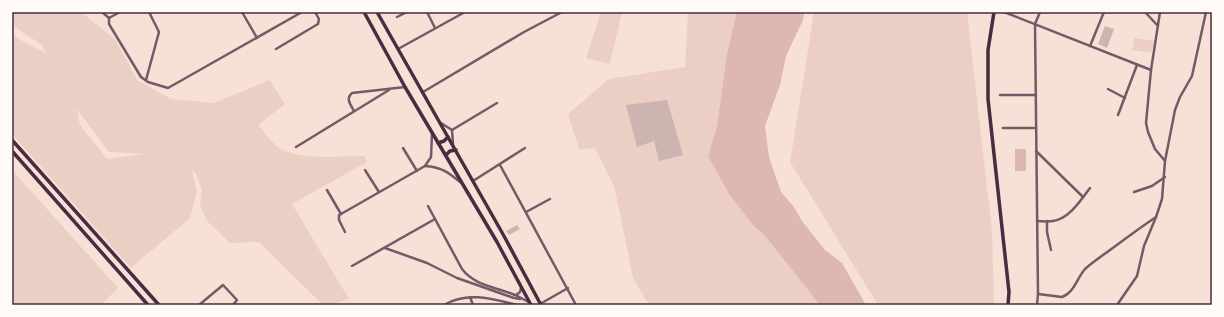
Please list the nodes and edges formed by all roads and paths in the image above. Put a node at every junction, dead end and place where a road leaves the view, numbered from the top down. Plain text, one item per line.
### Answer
1 (102, 12) edge
2 (120, 12) edge
3 (149, 12) edge
4 (242, 12) edge
5 (302, 12) edge
6 (315, 12) edge
7 (364, 12) edge
8 (377, 12) edge
9 (407, 12) edge
10 (427, 12) edge
11 (465, 12) edge
12 (562, 12) edge
13 (994, 12) edge
14 (1004, 12) edge
15 (1040, 12) edge
16 (1104, 12) edge
17 (1145, 12) edge
18 (1160, 12) edge
19 (1206, 12) edge
20 (397, 17) dead end
21 (109, 18) junction
22 (1035, 24) junction
23 (1158, 26) junction
24 (436, 28) junction
25 (257, 38) junction
26 (1090, 46) junction
27 (398, 48) junction
28 (276, 49) dead end
29 (1137, 65) junction
30 (1151, 70) junction
31 (146, 80) junction
32 (406, 87) junction
33 (1108, 89) dead end
34 (389, 90) junction
35 (423, 92) junction
36 (1000, 95) dead end
37 (1036, 95) junction
38 (1125, 98) junction
39 (496, 103) dead end
40 (354, 111) junction
41 (1118, 115) dead end
42 (440, 123) junction
43 (1003, 128) dead end
44 (1036, 128) junction
45 (452, 130) junction
46 (432, 132) junction
47 (448, 136) junction
48 (12, 140) edge
49 (438, 143) junction
50 (453, 145) junction
51 (296, 147) dead end
52 (403, 148) dead end
53 (525, 148) dead end
54 (456, 150) junction
55 (12, 151) edge
56 (1036, 151) junction
57 (446, 155) junction
58 (1165, 161) junction
59 (500, 165) junction
60 (425, 166) junction
61 (365, 170) dead end
62 (417, 171) junction
63 (1164, 177) junction
64 (473, 181) junction
65 (462, 183) junction
66 (1090, 188) dead end
67 (327, 190) dead end
68 (379, 192) junction
69 (1134, 192) dead end
70 (1083, 197) junction
71 (550, 199) dead end
72 (428, 206) dead end
73 (526, 212) junction
74 (341, 214) junction
75 (1156, 217) junction
76 (435, 219) junction
77 (1037, 221) junction
78 (1047, 221) junction
79 (345, 232) dead end
80 (385, 248) junction
81 (1051, 250) dead end
82 (352, 266) dead end
83 (521, 287) junction
84 (568, 288) junction
85 (1038, 294) junction
86 (516, 295) junction
87 (470, 297) junction
88 (522, 299) junction
89 (530, 303) edge
90 (541, 304) edge
91 (148, 305) edge
92 (159, 305) edge
93 (199, 305) edge
94 (233, 305) edge
95 (444, 305) edge
96 (473, 305) edge
97 (518, 305) edge
98 (576, 305) edge
99 (1008, 305) edge
100 (1037, 305) edge
101 (1117, 305) edge

1 - 21 street
2 - 21 street
3 - 31 street
4 - 25 street
5 - 25 street
6 - 28 street
7 - 32 main road
8 - 27 main road
9 - 20 street
10 - 24 street
11 - 24 street
12 - 35 street
13 - 99 main road
14 - 22 street
15 - 22 street
16 - 26 street
17 - 23 street
18 - 23 street
19 - 58 street
21 - 31 street
22 - 26 street
22 - 37 street
23 - 30 street
24 - 27 street
25 - 31 street
26 - 29 street
27 - 35 main road
29 - 30 street
29 - 38 street
30 - 58 street
32 - 34 street
32 - 46 main road
33 - 38 street
34 - 40 street
34 - 40 street
35 - 42 main road
36 - 37 street
37 - 44 street
38 - 41 street
39 - 45 street
40 - 51 street
42 - 45 street
42 - 47 main road
43 - 44 street
44 - 56 street
45 - 50 street
46 - 49 main road
46 - 60 street
47 - 49 main road
47 - 50 main road
48 - 92 main road
49 - 57 main road
50 - 54 main road
52 - 62 street
53 - 59 street
54 - 57 main road
54 - 64 main road
55 - 91 main road
56 - 70 street
56 - 77 street
57 - 65 main road
58 - 63 street
59 - 64 street
59 - 73 street
60 - 62 street
60 - 65 street
61 - 68 street
62 - 68 street
63 - 69 street
63 - 75 street
64 - 90 main road
65 - 83 main road
66 - 70 street
67 - 74 street
68 - 74 street
70 - 78 street
71 - 73 street
72 - 76 street
73 - 84 street
74 - 79 street
75 - 85 street
75 - 101 street
76 - 80 street
76 - 86 street
77 - 78 street
77 - 85 street
78 - 81 street
80 - 82 street
80 - 88 street
83 - 86 street
83 - 89 main road
84 - 90 street
84 - 98 street
85 - 100 street
86 - 88 street
87 - 95 street
87 - 96 street
87 - 97 street
88 - 89 street
93 - 94 street

